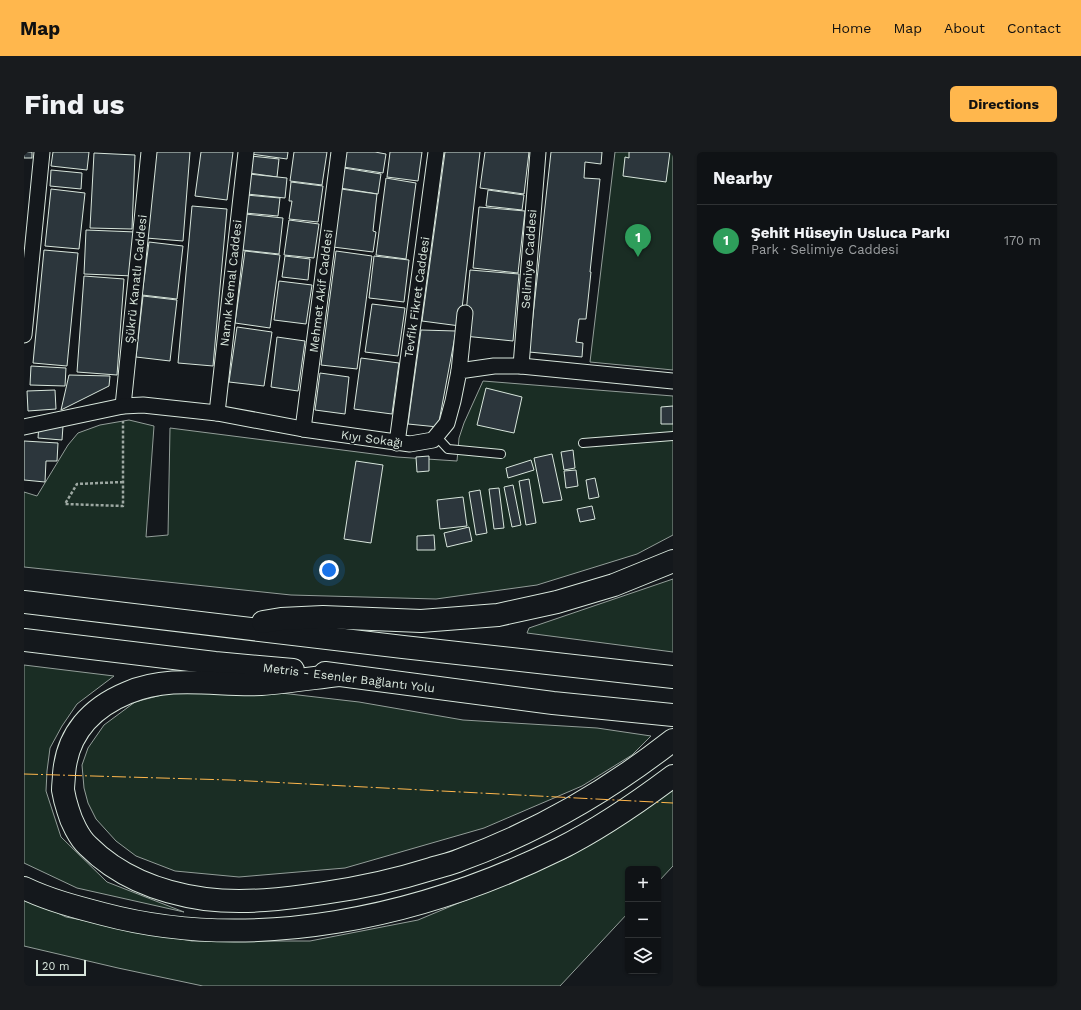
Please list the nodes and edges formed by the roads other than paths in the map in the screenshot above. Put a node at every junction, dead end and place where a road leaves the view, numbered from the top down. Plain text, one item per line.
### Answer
1 (42, 152) edge
2 (149, 152) edge
3 (246, 152) edge
4 (339, 152) edge
5 (436, 152) edge
6 (538, 152) edge
7 (465, 313) dead end
8 (24, 335) edge
9 (521, 366) junction
10 (459, 370) junction
11 (673, 381) edge
12 (123, 406) junction
13 (217, 413) junction
14 (24, 427) edge
15 (303, 430) junction
16 (436, 436) junction
17 (673, 436) edge
18 (397, 442) junction
19 (584, 443) dead end
20 (501, 454) dead end
21 (673, 561) edge
22 (24, 602) edge
23 (233, 626) junction
24 (24, 640) edge
25 (339, 675) junction
26 (673, 677) edge
27 (673, 715) edge
28 (673, 740) edge
29 (673, 776) edge
30 (24, 888) edge

1 - 8 street
2 - 12 street, Şükrü Kanatlı Caddesi
3 - 13 street, Namık Kemal Caddesi
4 - 15 street, Mehmet Akif Caddesi
5 - 18 street, Tevfik Fikret Caddesi
6 - 9 street, Selimiye Caddesi
7 - 10 street
9 - 10 street
9 - 11 street
10 - 16 street
12 - 13 street, Kıyı Sokağı
12 - 14 street, Kıyı Sokağı
13 - 15 street, Kıyı Sokağı
15 - 18 street, Kıyı Sokağı
16 - 18 street, Kıyı Sokağı
16 - 20 lane
17 - 19 lane
21 - 23 highway
22 - 23 highway
23 - 26 highway
24 - 25 highway, Metris - Esenler Bağlantı Yolu
25 - 27 highway, Metris - Esenler Bağlantı Yolu
25 - 28 highway
29 - 30 highway

